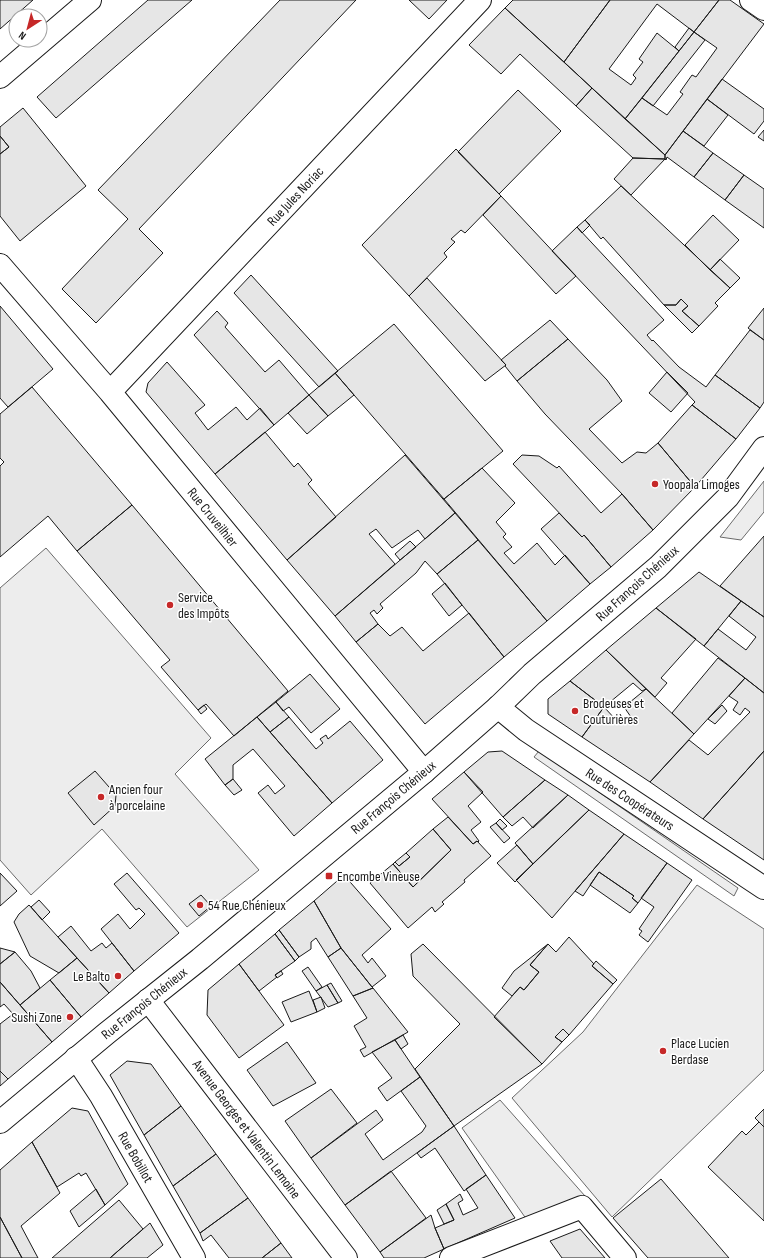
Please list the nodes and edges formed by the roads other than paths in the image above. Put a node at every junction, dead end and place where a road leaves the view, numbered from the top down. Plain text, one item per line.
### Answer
1 (90, 0) edge
2 (480, 0) edge
3 (751, 0) edge
4 (764, 9) edge
5 (0, 77) edge
6 (0, 265) edge
7 (110, 392) junction
8 (764, 448) edge
9 (498, 707) junction
10 (424, 772) junction
11 (764, 888) edge
12 (148, 1000) junction
13 (76, 1058) junction
14 (0, 1122) edge
15 (194, 1258) edge
16 (346, 1258) edge
17 (451, 1258) edge
18 (625, 1258) edge

1 - 5 street
2 - 7 street, Rue Jules Noriac
3 - 4 street
6 - 7 street, Rue Cruveilhier
7 - 10 street, Rue Cruveilhier
8 - 9 street, Rue François Chénieux
9 - 10 street, Rue François Chénieux
9 - 11 street, Rue des Coopérateurs
10 - 12 street, Rue François Chénieux
12 - 13 street, Rue François Chénieux
12 - 16 street, Avenue Georges et Valentin Lemoine
13 - 14 street, Rue François Chénieux
13 - 15 street, Rue Bobillot
17 - 18 street

